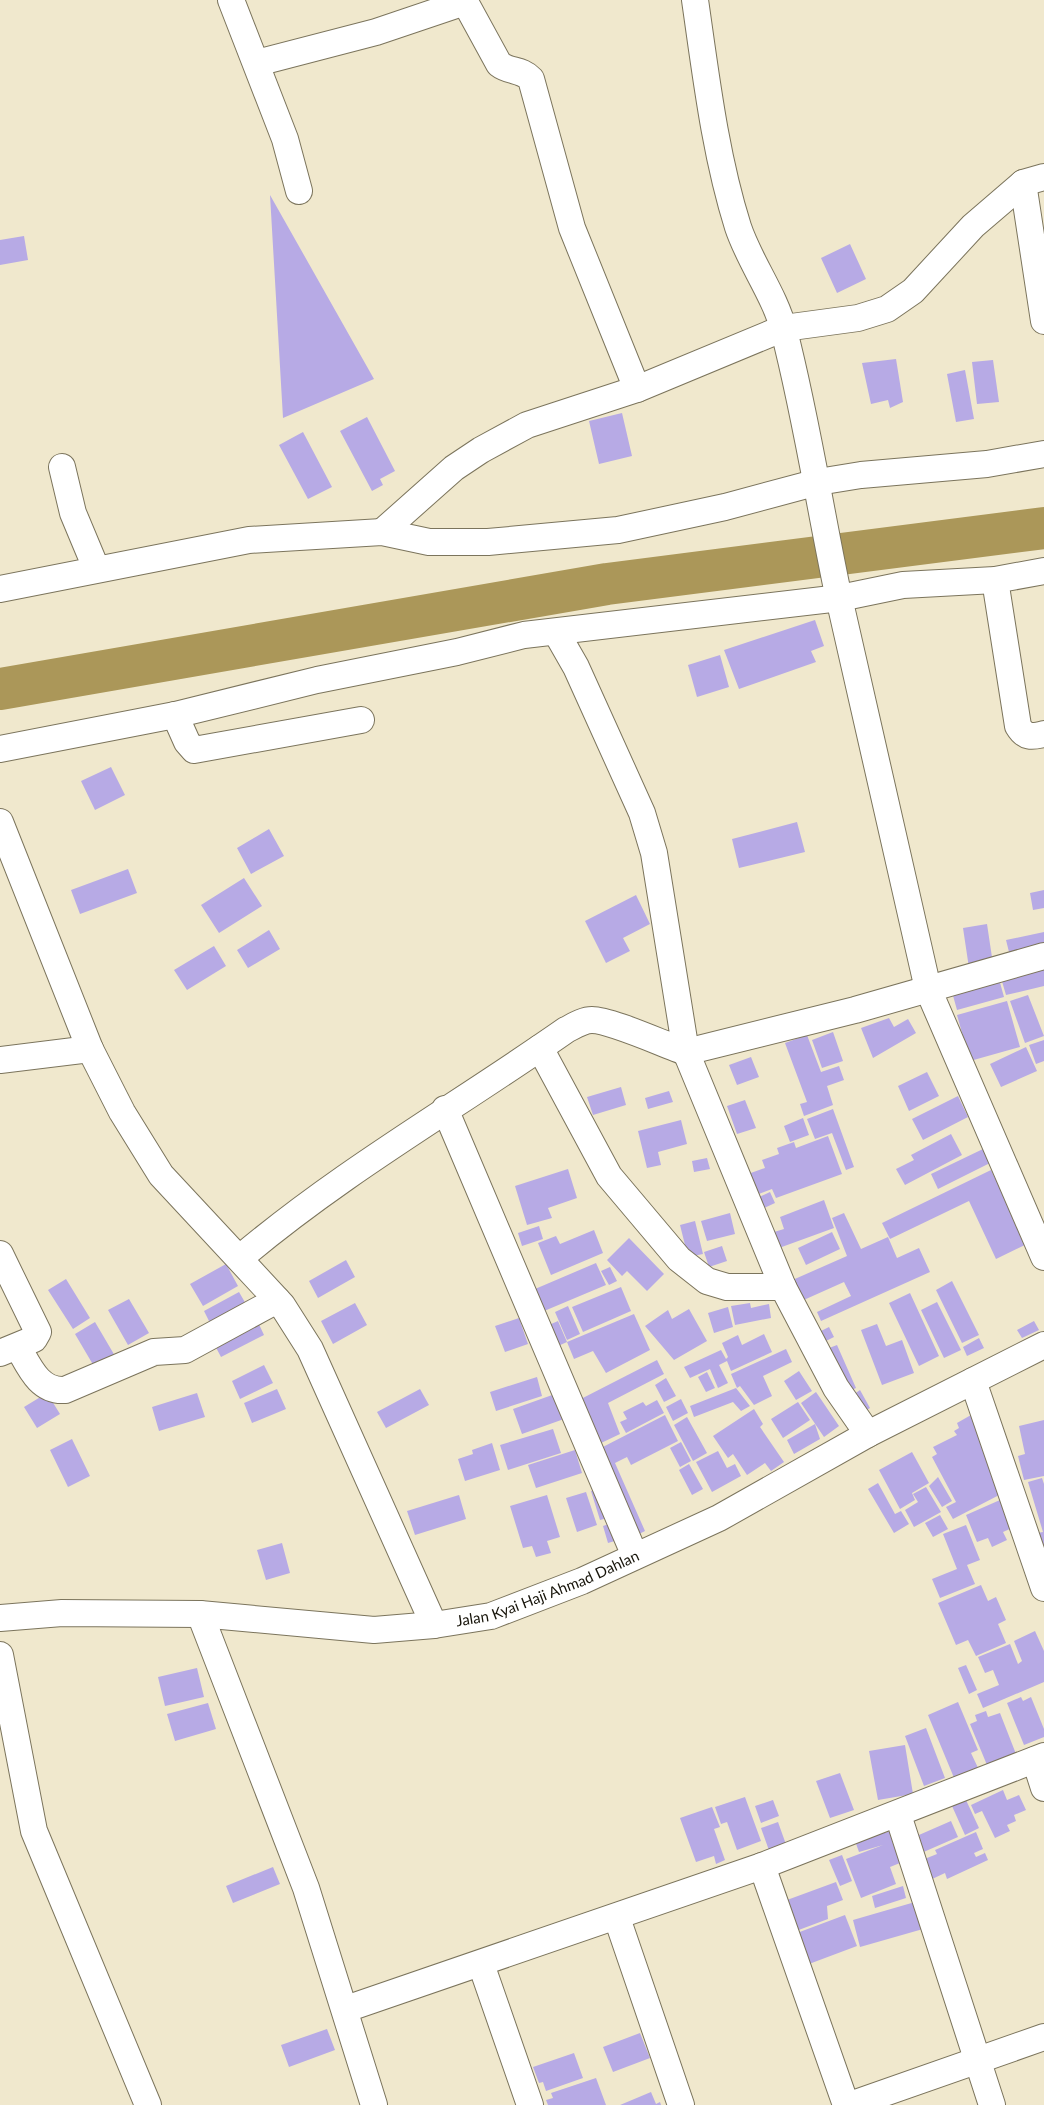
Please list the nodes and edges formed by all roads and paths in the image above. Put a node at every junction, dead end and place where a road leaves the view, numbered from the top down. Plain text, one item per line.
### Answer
1 (231, 0) edge
2 (695, 0) edge
3 (464, 1) edge
4 (257, 63) junction
5 (1033, 180) edge
6 (298, 191) dead end
7 (1044, 321) edge
8 (784, 328) junction
9 (637, 389) junction
10 (1044, 454) edge
11 (62, 467) dead end
12 (818, 482) junction
13 (382, 532) junction
14 (96, 568) junction
15 (1044, 571) edge
16 (995, 580) junction
17 (0, 589) edge
18 (838, 594) junction
19 (556, 632) junction
20 (175, 715) junction
21 (361, 720) dead end
22 (1044, 734) edge
23 (0, 749) edge
24 (0, 822) edge
25 (1044, 956) edge
26 (928, 989) junction
27 (540, 1048) junction
28 (90, 1049) junction
29 (686, 1052) junction
30 (0, 1060) edge
31 (445, 1109) junction
32 (0, 1254) edge
33 (1044, 1257) edge
34 (240, 1258) junction
35 (783, 1287) junction
36 (278, 1300) junction
37 (1044, 1345) edge
38 (9, 1350) edge
39 (973, 1381) junction
40 (868, 1434) junction
41 (635, 1556) junction
42 (1044, 1588) edge
43 (200, 1614) junction
44 (0, 1618) edge
45 (434, 1625) junction
46 (0, 1656) edge
47 (1039, 1758) edge
48 (1044, 1788) edge
49 (898, 1815) junction
50 (762, 1866) junction
51 (617, 1917) junction
52 (481, 1964) junction
53 (346, 2009) junction
54 (1044, 2037) edge
55 (977, 2061) junction
56 (147, 2105) edge
57 (374, 2105) edge
58 (530, 2105) edge
59 (681, 2105) edge
60 (846, 2105) edge
61 (850, 2105) edge
62 (992, 2105) edge

1 - 4 street
2 - 8 street
3 - 4 street
3 - 9 street
4 - 6 street
5 - 7 street
5 - 8 street
8 - 9 street
8 - 12 street
9 - 13 street
10 - 12 street
11 - 14 street
12 - 13 street
12 - 18 street
13 - 14 street
14 - 17 street
15 - 16 street
16 - 18 street
16 - 22 street
18 - 19 street
18 - 26 street
19 - 20 street
19 - 29 street
20 - 21 street
20 - 23 street
24 - 28 street
25 - 26 street
26 - 29 street
26 - 33 street
27 - 29 street
27 - 31 street
27 - 35 street
28 - 30 street
28 - 34 street
29 - 35 street
31 - 34 street
31 - 41 street
32 - 38 street
34 - 36 street
35 - 40 street
36 - 38 street
36 - 45 street
37 - 39 street, Jalan Kyai Haji Ahmad Dahlan
39 - 40 street, Jalan Kyai Haji Ahmad Dahlan
39 - 42 street
40 - 41 street, Jalan Kyai Haji Ahmad Dahlan
41 - 45 street, Jalan Kyai Haji Ahmad Dahlan
43 - 44 street, Jalan Kyai Haji Ahmad Dahlan
43 - 45 street, Jalan Kyai Haji Ahmad Dahlan
43 - 53 street
46 - 56 street
47 - 48 street
47 - 49 street
49 - 50 street
49 - 55 street
50 - 51 street
50 - 60 street
51 - 52 street
51 - 59 street
52 - 53 street
52 - 58 street
53 - 57 street
54 - 55 street
55 - 61 street
55 - 62 street

